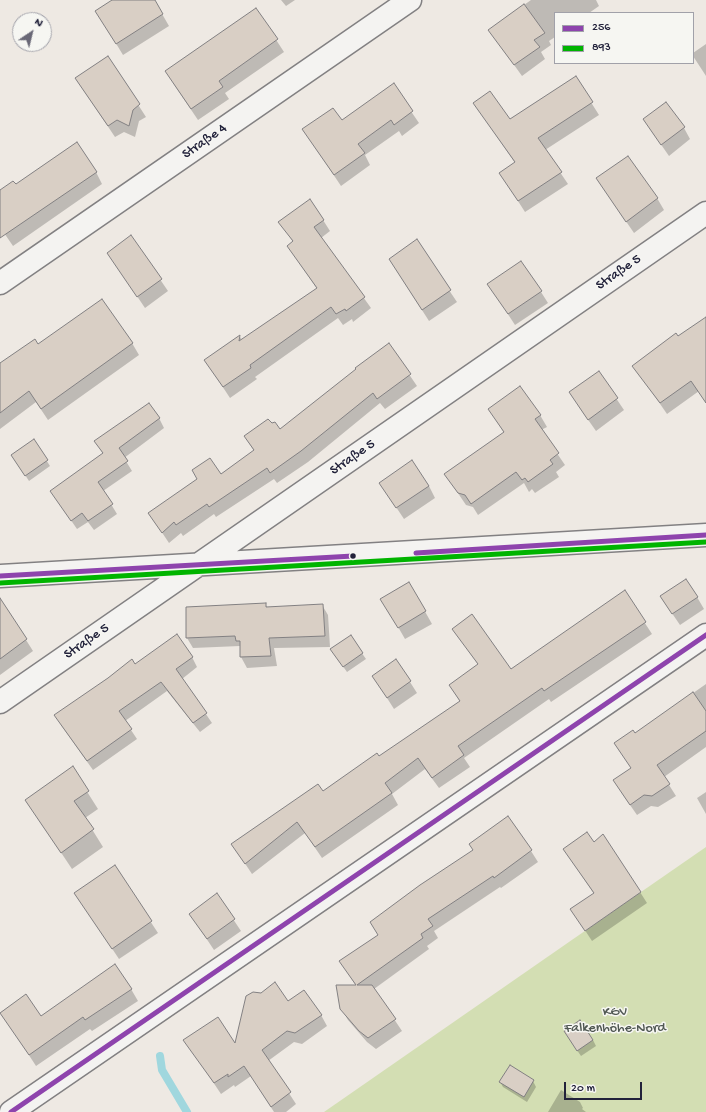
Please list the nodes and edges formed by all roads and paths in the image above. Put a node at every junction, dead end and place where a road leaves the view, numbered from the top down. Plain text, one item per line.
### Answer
1 (410, 0) edge
2 (706, 213) edge
3 (0, 283) edge
4 (706, 535) edge
5 (200, 564) junction
6 (0, 576) edge
7 (706, 635) edge
8 (0, 702) edge
9 (11, 1112) edge

1 - 3 street, Straße 4
2 - 5 street, Straße 5
4 - 5 street
5 - 6 street
5 - 8 street, Straße 5
7 - 9 street

